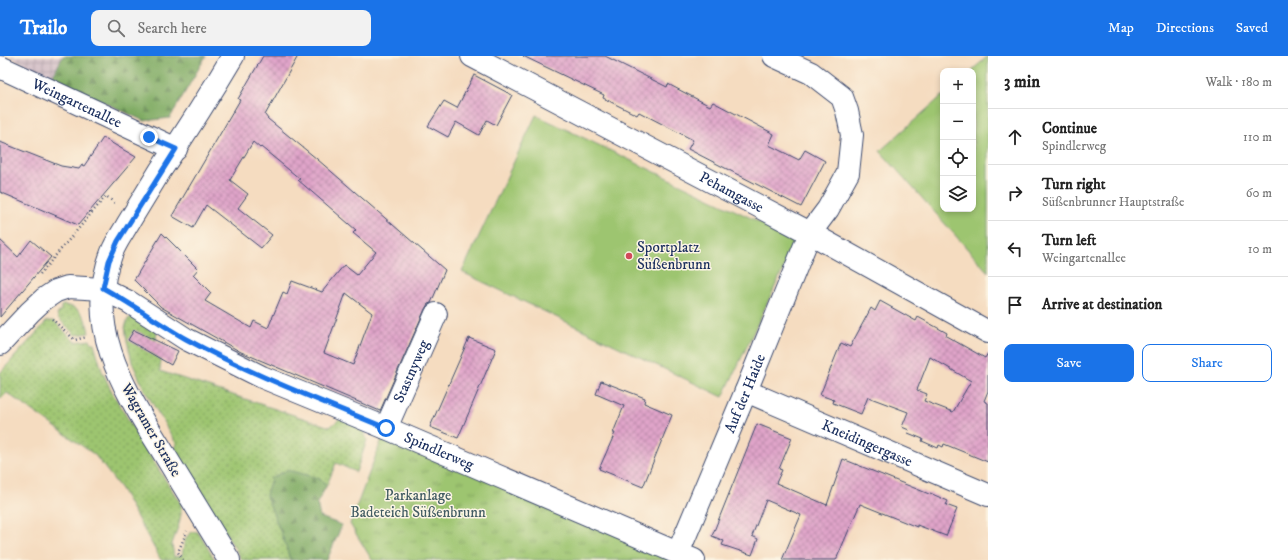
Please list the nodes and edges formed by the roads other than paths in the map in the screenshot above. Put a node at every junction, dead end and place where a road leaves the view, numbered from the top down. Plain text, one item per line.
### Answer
1 (233, 56) edge
2 (472, 56) edge
3 (774, 56) edge
4 (0, 67) edge
5 (176, 149) junction
6 (810, 233) junction
7 (103, 288) junction
8 (436, 314) dead end
9 (988, 332) edge
10 (0, 344) edge
11 (746, 391) junction
12 (386, 428) junction
13 (988, 495) edge
14 (686, 557) edge
15 (229, 560) edge

1 - 5 street, Wagramer Straße
2 - 6 street, Pehamgasse
3 - 6 street, Auf der Haide
4 - 5 street, Weingartenallee
5 - 7 street, Wagramer Straße
6 - 9 street, Pehamgasse
6 - 11 street, Auf der Haide
7 - 10 street
7 - 12 street, Spindlerweg
7 - 15 street, Wagramer Straße
8 - 12 street, Stastnyweg
11 - 13 street, Kneidingergasse
11 - 14 street, Auf der Haide
12 - 14 street, Spindlerweg

